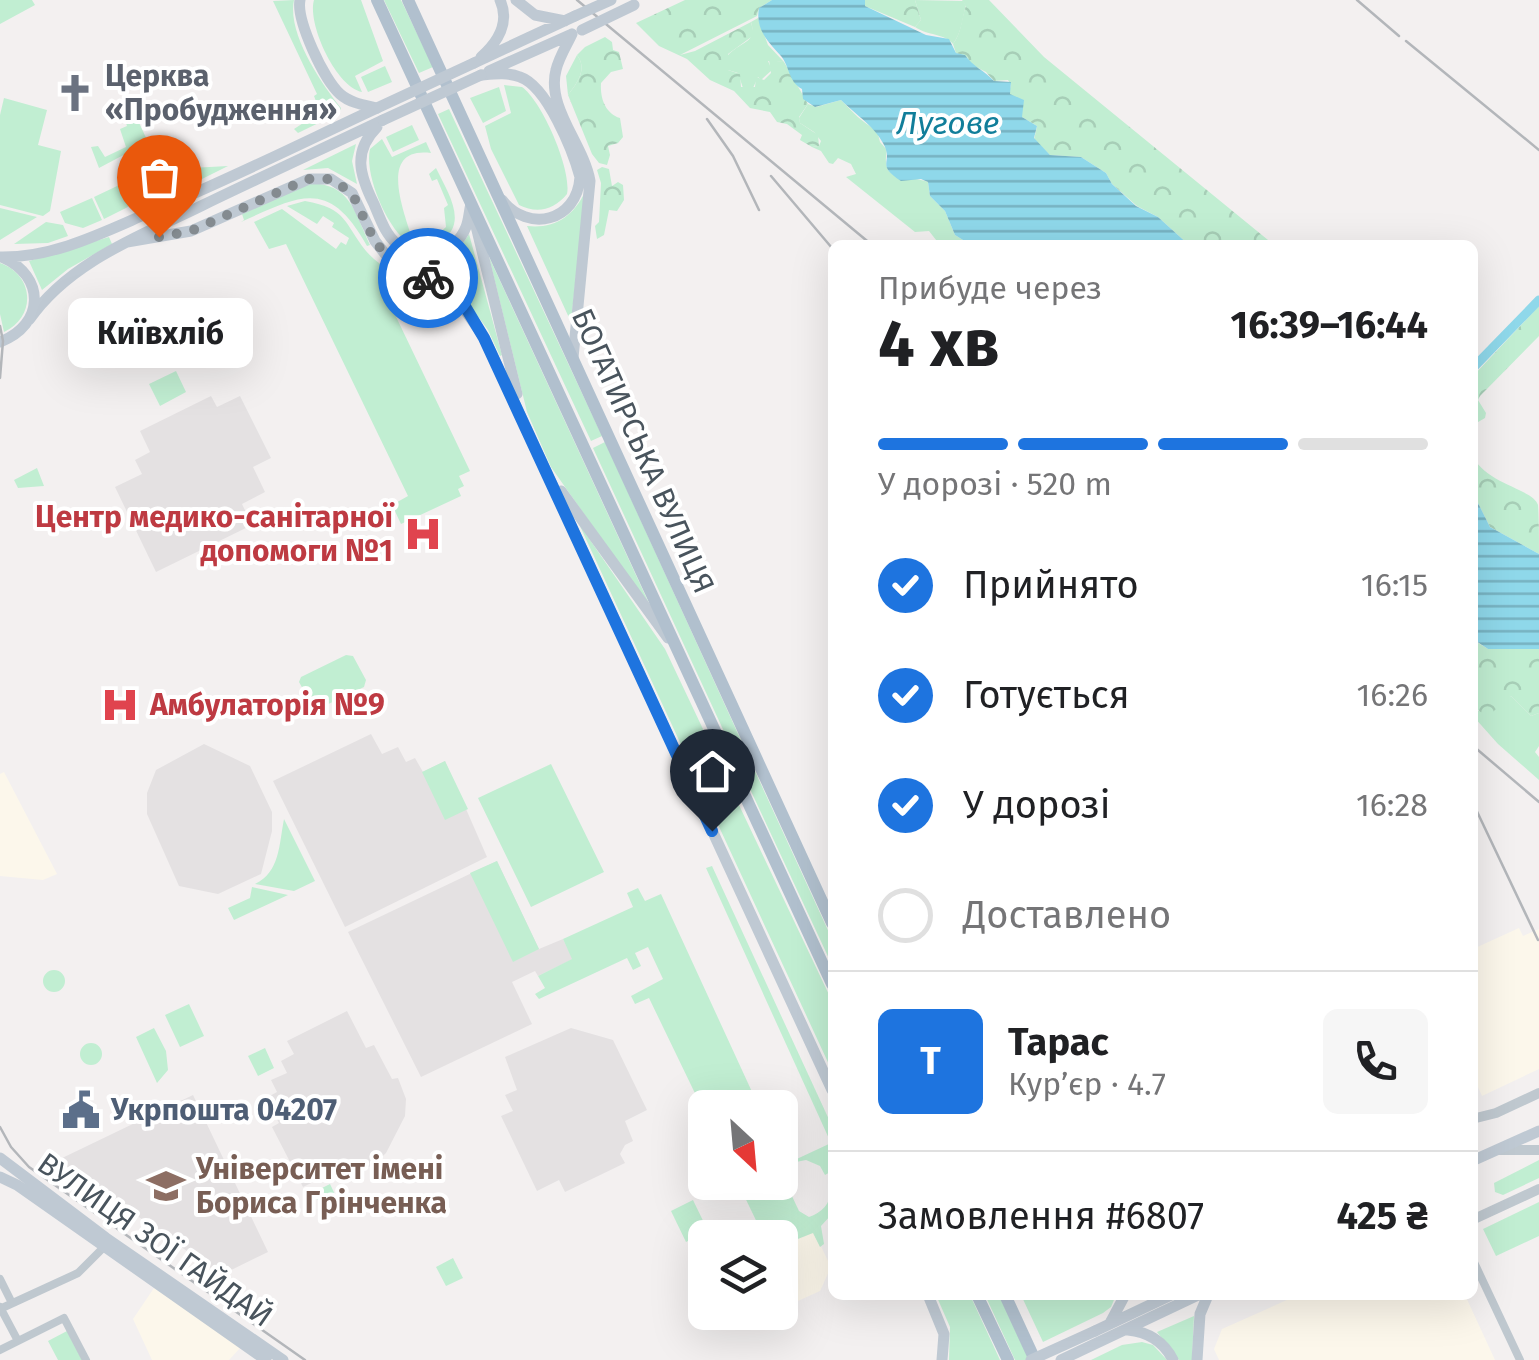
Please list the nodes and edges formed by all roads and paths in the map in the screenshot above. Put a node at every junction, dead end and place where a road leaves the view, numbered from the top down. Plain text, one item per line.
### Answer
1 (300, 0) edge
2 (376, 0) edge
3 (408, 0) edge
4 (500, 0) edge
5 (516, 0) edge
6 (611, 0) edge
7 (640, 3) edge
8 (570, 18) junction
9 (577, 32) junction
10 (478, 69) junction
11 (380, 114) junction
12 (498, 194) junction
13 (471, 204) junction
14 (128, 242) junction
15 (1, 257) edge
16 (29, 320) junction
17 (0, 342) edge
18 (573, 358) junction
19 (523, 421) junction
20 (544, 467) junction
21 (681, 656) junction
22 (828, 913) edge
23 (828, 975) edge
24 (828, 1081) edge
25 (1539, 1093) edge
26 (1478, 1117) edge
27 (1539, 1131) edge
28 (1497, 1150) junction
29 (1539, 1150) edge
30 (0, 1158) edge
31 (1478, 1159) edge
32 (0, 1177) edge
33 (1539, 1189) edge
34 (1478, 1217) edge
35 (104, 1247) junction
36 (1478, 1271) edge
37 (0, 1279) edge
38 (930, 1300) edge
39 (980, 1300) edge
40 (1007, 1300) edge
41 (1122, 1300) edge
42 (1160, 1300) edge
43 (1188, 1300) edge
44 (1206, 1300) edge
45 (12, 1304) junction
46 (1, 1307) edge
47 (1110, 1324) junction
48 (1128, 1330) junction
49 (1098, 1336) junction
50 (18, 1341) junction
51 (0, 1350) edge
52 (86, 1360) edge
53 (266, 1360) edge
54 (283, 1360) edge
55 (942, 1360) edge
56 (1008, 1360) edge
57 (1033, 1360) edge
58 (1061, 1360) edge
59 (1173, 1360) edge
60 (1197, 1360) edge
61 (1520, 1360) edge

1 - 11 main road
2 - 13 main road, БОГАТИРСЬКА ВУЛИЦЯ
3 - 12 main road, БОГАТИРСЬКА ВУЛИЦЯ
4 - 10 main road
5 - 8 main road
6 - 8 main road, bridge
7 - 9 main road, bridge
8 - 10 main road
9 - 10 main road
9 - 18 main road
10 - 11 main road, bridge
10 - 12 main road
11 - 13 main road
11 - 14 main road
11 - 15 main road
12 - 18 main road, БОГАТИРСЬКА ВУЛИЦЯ
13 - 19 main road, БОГАТИРСЬКА ВУЛИЦЯ
13 - 21 main road, БОГАТИРСЬКА ВУЛИЦЯ
14 - 16 main road
14 - 19 main road, БОГАТИРСЬКА ВУЛИЦЯ
15 - 16 main road
16 - 17 main road
18 - 22 main road, БОГАТИРСЬКА ВУЛИЦЯ
19 - 20 main road, БОГАТИРСЬКА ВУЛИЦЯ
20 - 21 main road
20 - 24 main road, БОГАТИРСЬКА ВУЛИЦЯ
21 - 23 main road, БОГАТИРСЬКА ВУЛИЦЯ
25 - 26 street
27 - 28 main road
28 - 29 street
28 - 31 main road
30 - 54 main road, ВУЛИЦЯ ЗОЇ ГАЙДАЙ
32 - 35 main road, ВУЛИЦЯ ЗОЇ ГАЙДАЙ
33 - 34 street
35 - 45 street
35 - 53 main road, ВУЛИЦЯ ЗОЇ ГАЙДАЙ
36 - 61 street
37 - 45 street
38 - 55 main road
39 - 56 main road
40 - 57 main road
41 - 47 main road
42 - 47 main road
43 - 48 main road
44 - 60 main road
45 - 46 street
46 - 50 street
47 - 49 main road
48 - 49 main road
48 - 59 main road
49 - 57 main road, bridge
49 - 58 main road
50 - 51 street
50 - 52 street

